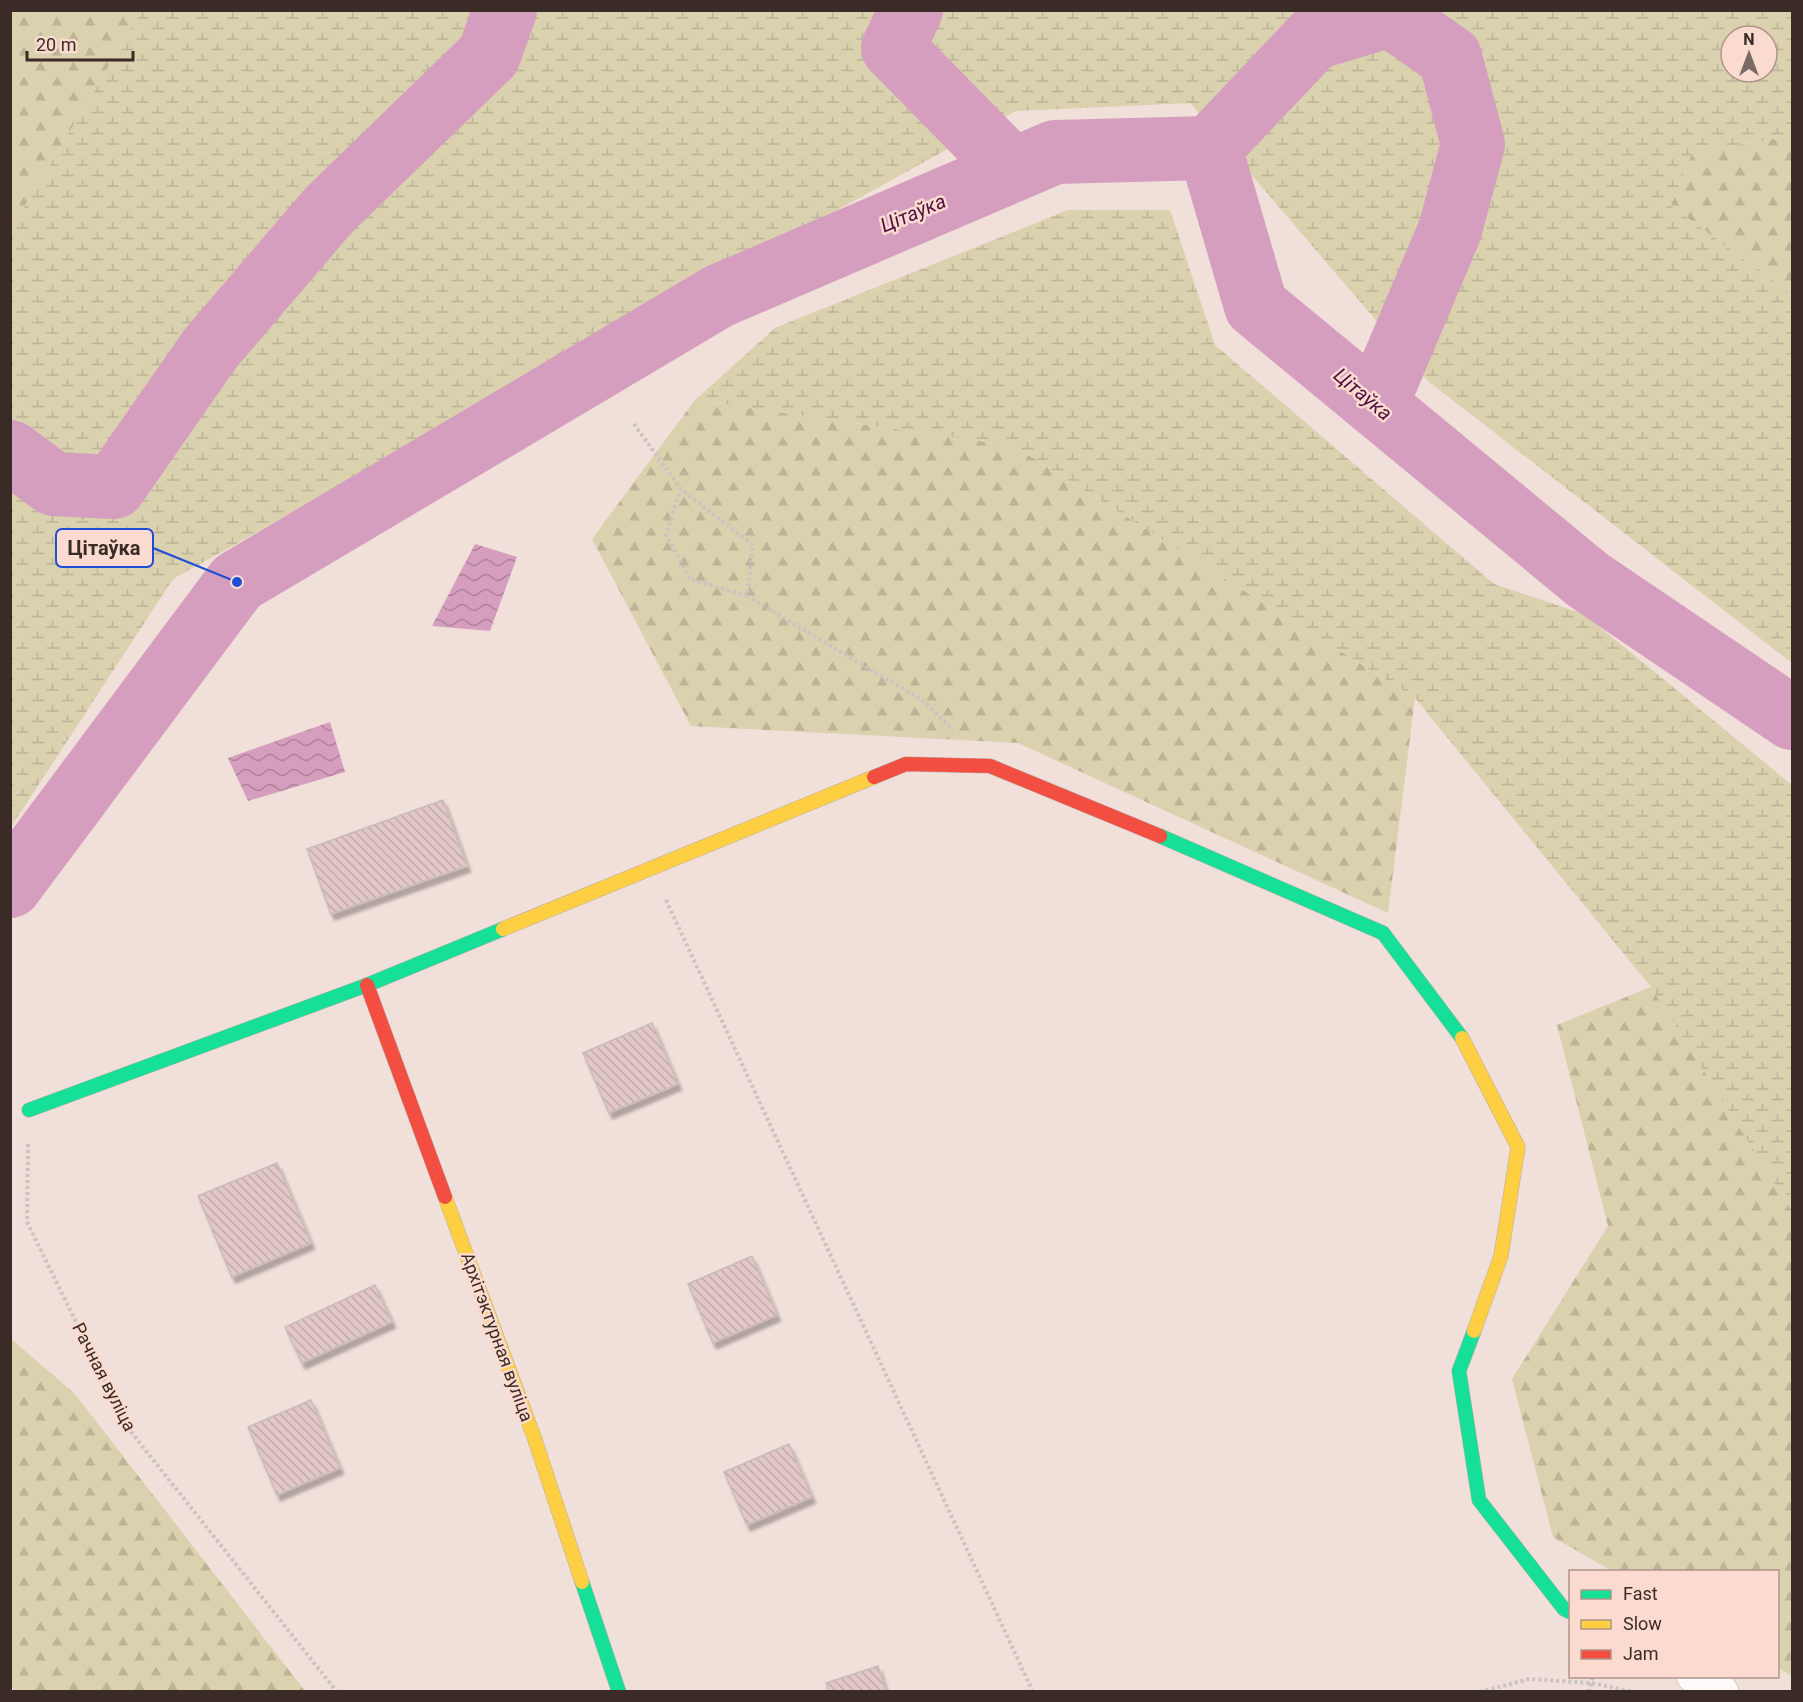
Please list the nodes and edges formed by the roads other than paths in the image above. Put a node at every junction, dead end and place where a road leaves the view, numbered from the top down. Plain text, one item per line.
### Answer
1 (367, 985) junction
2 (29, 1110) road end
3 (1569, 1612) edge
4 (1695, 1678) edge
5 (619, 1692) edge
6 (1722, 1692) edge

1 - 2 street
1 - 3 street
1 - 5 street, Архітэктурная вуліца
4 - 6 street

